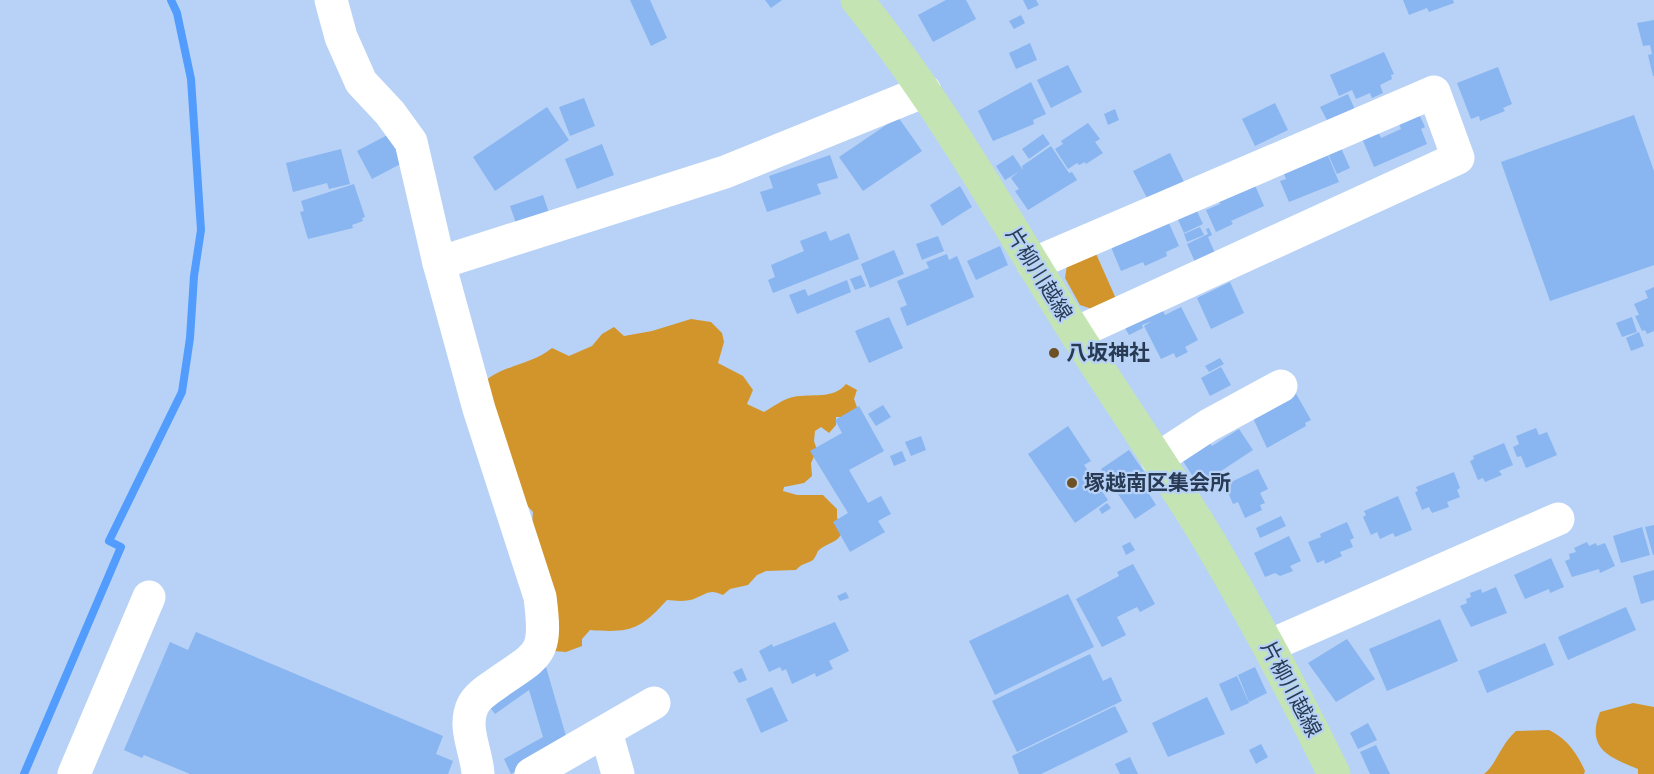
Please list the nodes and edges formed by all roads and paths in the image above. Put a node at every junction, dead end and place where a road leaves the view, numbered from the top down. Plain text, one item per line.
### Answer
1 (331, 0) edge
2 (856, 0) edge
3 (925, 91) junction
4 (439, 263) junction
5 (1033, 264) junction
6 (1076, 333) junction
7 (1281, 386) dead end
8 (1156, 459) junction
9 (1558, 519) dead end
10 (148, 597) dead end
11 (1269, 646) junction
12 (654, 703) dead end
13 (606, 732) junction
14 (534, 773) edge
15 (74, 774) edge
16 (478, 774) edge
17 (618, 774) edge
18 (1334, 774) edge

1 - 4 street
2 - 3 main road, 片柳川越線
3 - 4 street
3 - 5 main road, 片柳川越線
4 - 16 street
5 - 6 main road, 片柳川越線
5 - 6 street
6 - 8 main road, 片柳川越線
7 - 8 street
8 - 11 main road, 片柳川越線
9 - 11 street
10 - 15 street
11 - 18 main road, 片柳川越線
12 - 13 street
13 - 14 street
13 - 17 street

